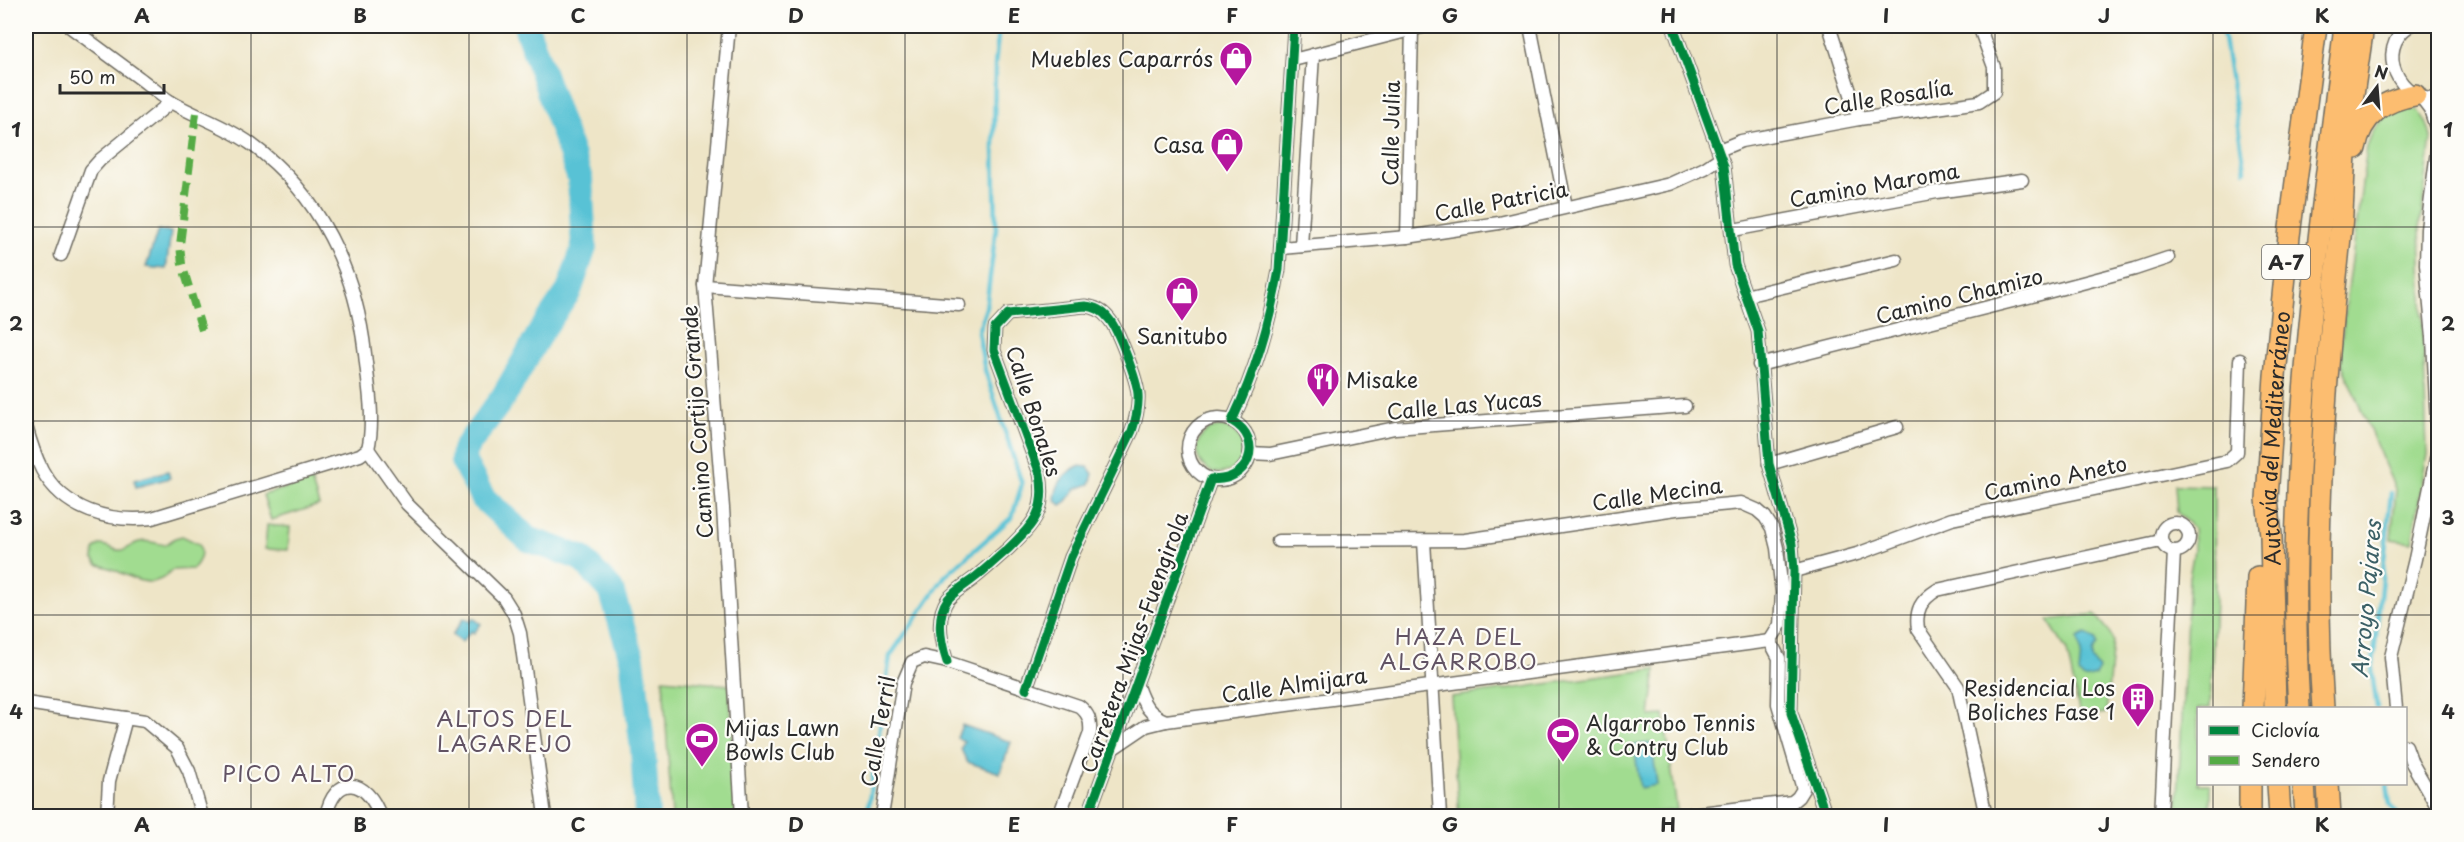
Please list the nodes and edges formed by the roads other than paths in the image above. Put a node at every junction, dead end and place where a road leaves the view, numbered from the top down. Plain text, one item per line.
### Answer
1 (69, 26) edge
2 (729, 26) edge
3 (1294, 26) edge
4 (1426, 26) edge
5 (1530, 26) edge
6 (1674, 26) edge
7 (1829, 26) edge
8 (1979, 26) edge
9 (2316, 26) edge
10 (2345, 26) edge
11 (2363, 26) edge
12 (2409, 26) edge
13 (1412, 29) junction
14 (1313, 55) junction
15 (1293, 60) junction
16 (2418, 96) junction
17 (2439, 99) edge
18 (171, 102) junction
19 (1859, 119) junction
20 (2439, 134) edge
21 (2439, 143) edge
22 (1720, 154) junction
23 (2022, 180) dead end
24 (1566, 207) junction
25 (2341, 225) junction
26 (1732, 230) junction
27 (1407, 237) junction
28 (1301, 246) junction
29 (1281, 248) junction
30 (62, 255) dead end
31 (2168, 258) dead end
32 (1896, 260) dead end
33 (705, 286) junction
34 (1745, 296) junction
35 (958, 304) dead end
36 (2240, 360) dead end
37 (1760, 365) junction
38 (1685, 406) dead end
39 (1232, 421) junction
40 (26, 426) edge
41 (1898, 427) dead end
42 (2438, 448) edge
43 (368, 449) junction
44 (1250, 453) junction
45 (1769, 464) junction
46 (1211, 479) junction
47 (2267, 499) junction
48 (1278, 541) dead end
49 (1424, 541) junction
50 (2161, 541) junction
51 (2174, 551) junction
52 (1794, 571) junction
53 (1770, 641) junction
54 (947, 662) junction
55 (1433, 685) junction
56 (1137, 686) junction
57 (1026, 689) junction
58 (26, 702) edge
59 (2253, 707) edge
60 (2275, 707) edge
61 (2299, 707) edge
62 (2323, 707) edge
63 (2396, 707) edge
64 (126, 718) junction
65 (1166, 721) junction
66 (1114, 747) junction
67 (2407, 749) edge
68 (2250, 785) edge
69 (2278, 785) edge
70 (2304, 785) edge
71 (2328, 785) edge
72 (2439, 808) edge
73 (107, 816) edge
74 (202, 816) edge
75 (326, 816) edge
76 (380, 816) edge
77 (545, 816) edge
78 (742, 816) edge
79 (882, 816) edge
80 (1059, 816) edge
81 (1088, 816) edge
82 (1440, 816) edge
83 (1676, 816) edge
84 (1826, 816) edge
85 (1991, 816) edge
86 (2161, 816) edge
87 (2250, 816) edge
88 (2280, 816) edge
89 (2306, 816) edge
90 (2330, 816) edge

1 - 18 street
2 - 33 street, Camino Cortijo Grande
3 - 15 street
4 - 13 street
5 - 24 street
6 - 22 street
7 - 19 street
8 - 19 street, Calle Rosalía
9 - 47 highway, Autovía del Mediterráneo / A-7
10 - 61 highway, Autovía del Mediterráneo / A-7
11 - 25 highway
12 - 16 street
13 - 14 street
13 - 27 street, Calle Julia
14 - 15 street
14 - 28 street
15 - 29 street
16 - 17 street
16 - 20 street
16 - 25 highway
18 - 30 street
18 - 43 street
19 - 22 street, Calle Rosalía
21 - 42 street
22 - 24 street, Calle Patricia
22 - 26 street
23 - 26 street, Camino Maroma
24 - 27 street, Calle Patricia
25 - 62 highway
26 - 34 street
27 - 28 street, Calle Patricia
28 - 29 street, Calle Patricia
29 - 39 street
31 - 37 street, Camino Chamizo
32 - 34 street
33 - 35 street
33 - 78 street, Camino Cortijo Grande
34 - 37 street
36 - 52 street, Camino Aneto
37 - 45 street
38 - 44 street, Calle Las Yucas
39 - 44 street
39 - 46 street
40 - 43 street
41 - 45 street
42 - 63 street
43 - 77 street
44 - 46 street
45 - 52 street
46 - 56 street, Carretera Mijas-Fuengirola
47 - 59 highway
47 - 60 highway, Autovía del Mediterráneo / A-7
48 - 49 street, Calle Mecina
49 - 53 street, Calle Mecina
49 - 55 street
50 - 51 street
50 - 51 street
50 - 85 street
51 - 86 street
52 - 84 street
53 - 55 street, Calle Almijara
53 - 83 street
54 - 57 street, Calle Terril
54 - 57 street, Calle Bonales
54 - 79 street, Calle Terril
55 - 65 street, Calle Almijara
55 - 82 street
56 - 65 street
56 - 66 street, Carretera Mijas-Fuengirola
57 - 80 street, Calle Terril
58 - 64 street
64 - 73 street
64 - 74 street
65 - 66 street, Calle Almijara
66 - 81 street, Carretera Mijas-Fuengirola
67 - 72 street
68 - 87 highway
69 - 88 highway
70 - 89 highway
71 - 90 highway
75 - 76 street

